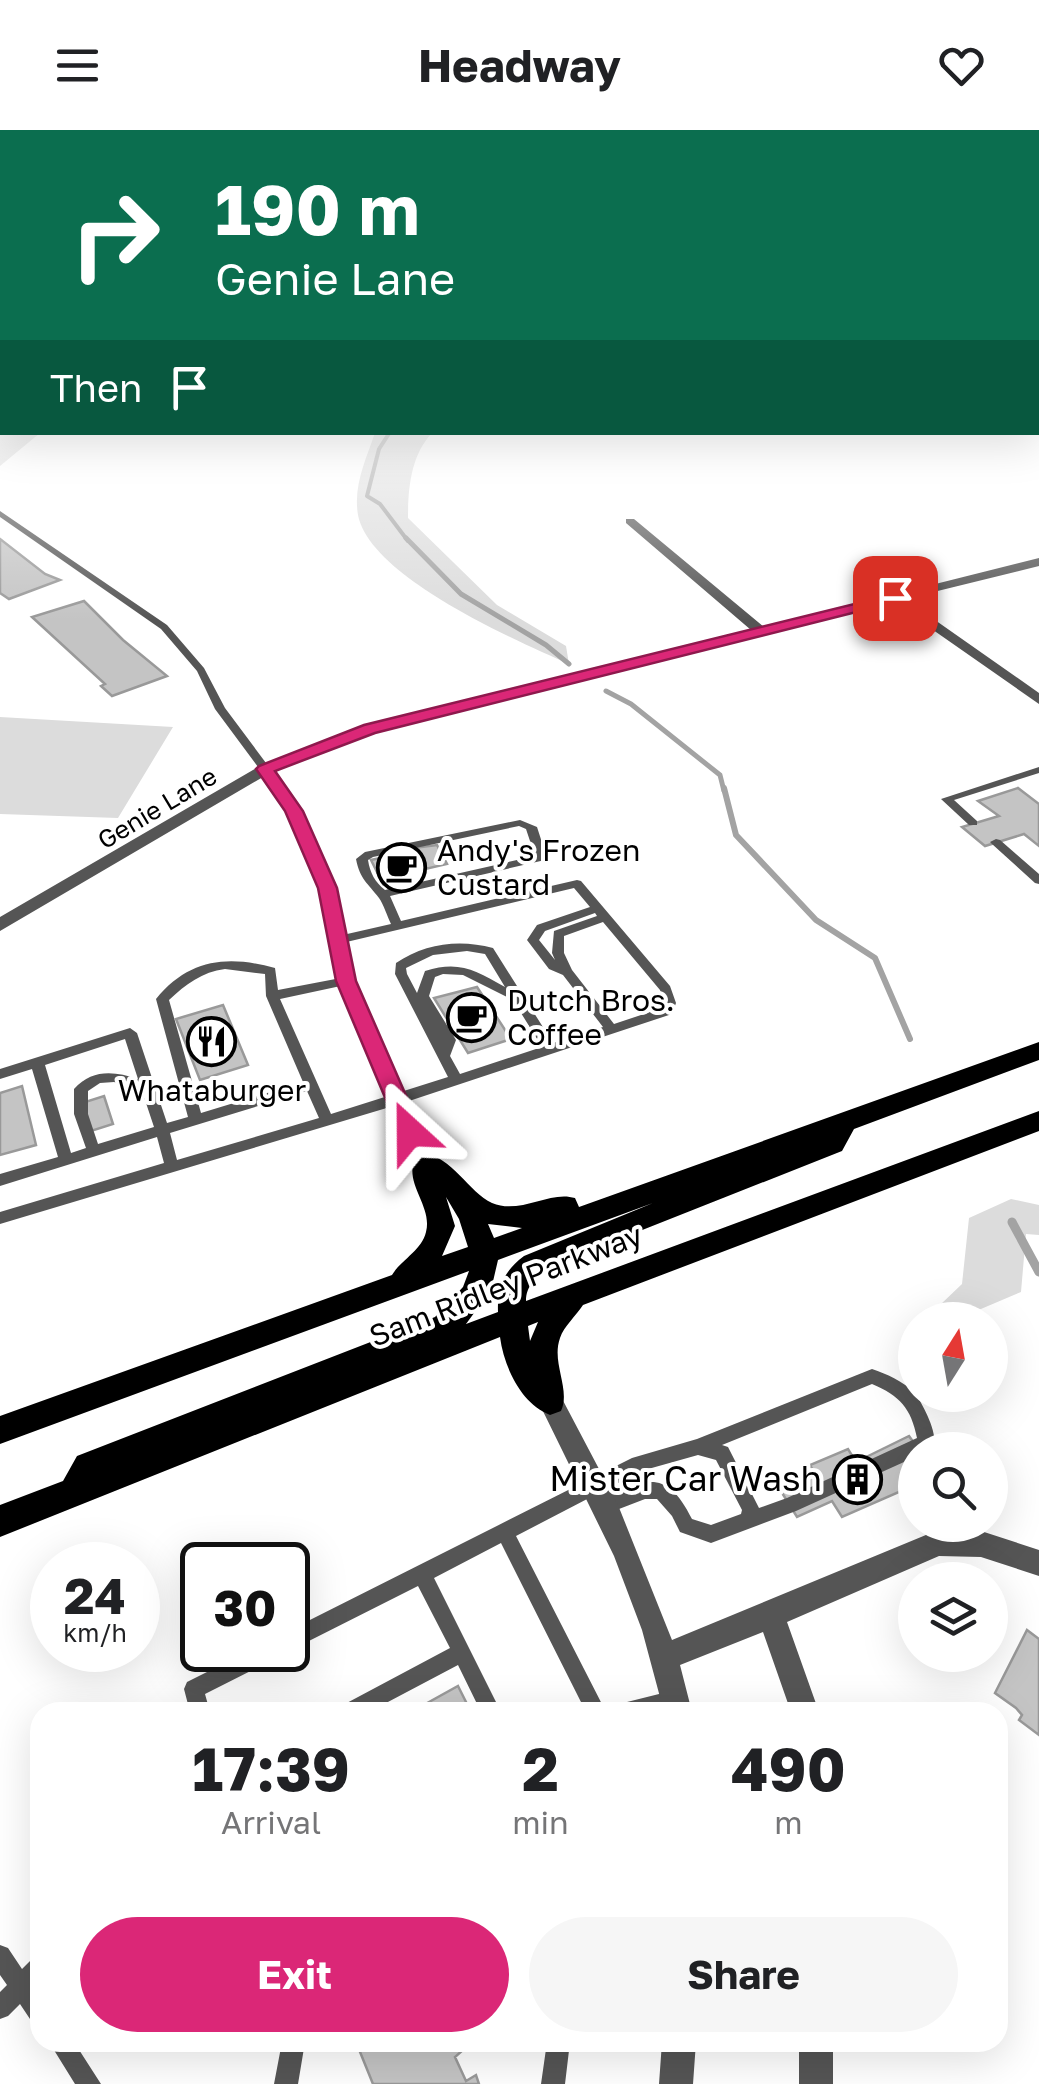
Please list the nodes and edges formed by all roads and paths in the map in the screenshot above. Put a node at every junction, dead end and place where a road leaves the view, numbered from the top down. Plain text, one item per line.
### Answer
1 (0, 513) edge
2 (630, 521) dead end
3 (1039, 562) edge
4 (895, 598) junction
5 (762, 632) junction
6 (1039, 700) edge
7 (265, 769) junction
8 (1037, 772) edge
9 (974, 823) dead end
10 (996, 842) dead end
11 (1039, 880) edge
12 (383, 894) junction
13 (601, 913) junction
14 (0, 926) edge
15 (398, 927) junction
16 (338, 940) junction
17 (567, 972) junction
18 (346, 981) junction
19 (272, 996) junction
20 (520, 998) junction
21 (610, 1030) junction
22 (550, 1049) junction
23 (1039, 1051) edge
24 (444, 1055) junction
25 (37, 1062) junction
26 (0, 1074) edge
27 (456, 1079) junction
28 (311, 1085) junction
29 (148, 1088) junction
30 (395, 1100) junction
31 (196, 1119) junction
32 (852, 1119) junction
33 (326, 1121) junction
34 (1039, 1121) edge
35 (162, 1130) junction
36 (94, 1152) junction
37 (66, 1160) junction
38 (425, 1163) junction
39 (172, 1168) junction
40 (0, 1180) edge
41 (458, 1190) junction
42 (0, 1218) edge
43 (484, 1254) junction
44 (396, 1286) junction
45 (575, 1296) junction
46 (514, 1320) junction
47 (550, 1401) junction
48 (0, 1430) edge
49 (698, 1447) junction
50 (74, 1492) junction
51 (602, 1495) junction
52 (0, 1521) edge
53 (750, 1521) junction
54 (504, 1531) junction
55 (1039, 1563) edge
56 (422, 1574) junction
57 (771, 1615) junction
58 (310, 1631) edge
59 (462, 1652) junction
60 (666, 1656) junction
61 (226, 1672) edge
62 (198, 1702) edge
63 (369, 1702) edge
64 (486, 1702) edge
65 (591, 1702) edge
66 (675, 1702) edge
67 (801, 1702) edge
68 (0, 1956) edge
69 (30, 1978) edge
70 (21, 1987) junction
71 (30, 2000) edge
72 (0, 2008) edge
73 (67, 2052) edge
74 (292, 2052) edge
75 (558, 2052) edge
76 (678, 2052) edge
77 (816, 2052) edge
78 (89, 2084) edge
79 (286, 2084) edge
80 (553, 2084) edge
81 (676, 2084) edge
82 (816, 2084) edge

1 - 7 lane
2 - 5 street
3 - 4 street, Genie Lane
4 - 5 street, Genie Lane
4 - 6 street
5 - 7 street, Genie Lane
7 - 14 street, Genie Lane
7 - 16 street
8 - 9 lane
10 - 11 lane
12 - 12 lane
12 - 15 lane
13 - 15 lane
13 - 17 lane
13 - 17 lane
13 - 21 lane
15 - 16 lane
16 - 18 street
17 - 21 lane
18 - 19 lane
18 - 30 street
19 - 28 lane
19 - 31 lane
20 - 22 lane
20 - 24 lane
20 - 24 lane
21 - 22 lane
22 - 27 lane
23 - 32 main road, Sam Ridley Parkway
24 - 27 lane
25 - 26 lane
25 - 29 lane
25 - 37 lane
27 - 30 lane
28 - 31 lane
28 - 33 lane
29 - 35 lane
29 - 36 lane
30 - 33 lane
30 - 38 street
31 - 35 lane
32 - 41 main road
32 - 43 main road, Sam Ridley Parkway
32 - 46 main road
33 - 39 lane
34 - 45 main road, Sam Ridley Parkway
35 - 36 lane
35 - 39 lane
36 - 37 lane
37 - 40 lane
38 - 41 main road
38 - 44 main road
39 - 42 lane
41 - 43 main road
43 - 44 main road, Sam Ridley Parkway
43 - 50 main road
44 - 48 main road, Sam Ridley Parkway
45 - 46 main road, Sam Ridley Parkway
45 - 47 main road
46 - 47 main road
46 - 50 main road, Sam Ridley Parkway
47 - 51 street
49 - 51 lane
49 - 53 lane
49 - 53 lane
50 - 52 main road, Sam Ridley Parkway
51 - 53 lane
51 - 54 lane
51 - 60 street
54 - 56 lane
54 - 65 lane
55 - 57 street
56 - 58 lane
56 - 59 lane
57 - 60 street
57 - 67 street
59 - 63 lane
59 - 64 lane
60 - 66 street
61 - 62 lane
68 - 70 lane
69 - 70 lane
70 - 71 lane
70 - 72 lane
73 - 78 lane
74 - 79 lane
75 - 80 lane
76 - 81 street
77 - 82 street

